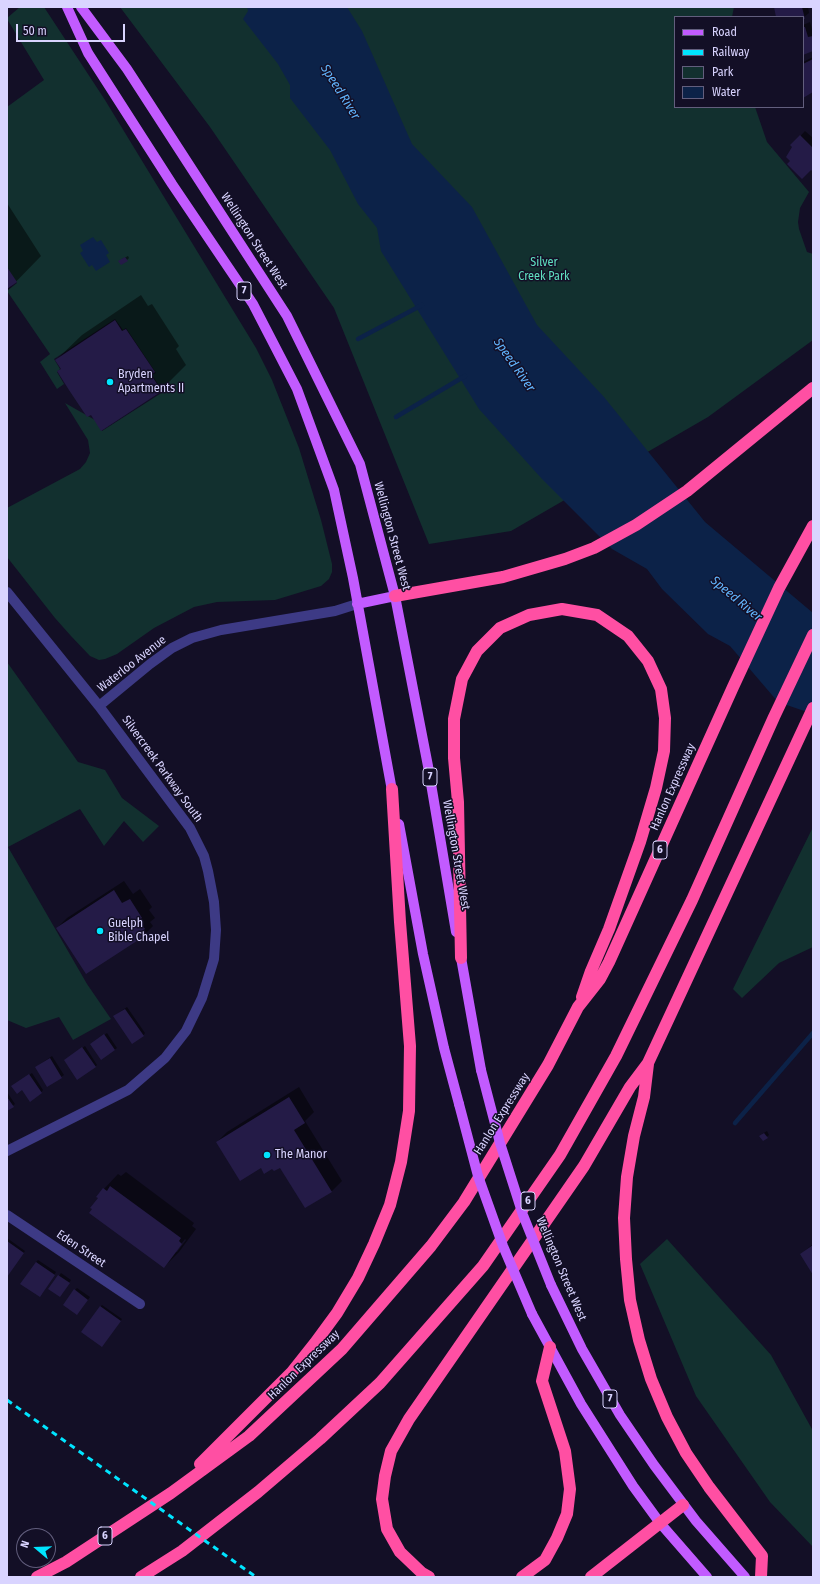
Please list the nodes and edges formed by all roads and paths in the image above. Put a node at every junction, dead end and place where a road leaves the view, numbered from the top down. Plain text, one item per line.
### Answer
1 (67, 7) edge
2 (81, 7) edge
3 (813, 388) edge
4 (813, 526) edge
5 (7, 592) edge
6 (395, 596) junction
7 (357, 604) junction
8 (813, 635) edge
9 (99, 706) junction
10 (813, 708) edge
11 (392, 790) junction
12 (461, 958) junction
13 (578, 1007) junction
14 (648, 1063) junction
15 (7, 1151) edge
16 (7, 1215) edge
17 (140, 1304) dead end
18 (550, 1347) junction
19 (171, 1493) junction
20 (683, 1505) junction
21 (660, 1523) junction
22 (37, 1577) edge
23 (141, 1577) edge
24 (429, 1577) edge
25 (522, 1577) edge
26 (591, 1577) edge
27 (706, 1577) edge
28 (745, 1577) edge
29 (761, 1577) edge

1 - 7 main road, 7
2 - 6 main road, Wellington Street West / 7
3 - 6 highway
4 - 13 highway, Hanlon Expressway / 6
5 - 9 street, Waterloo Avenue
6 - 7 main road, Waterloo Avenue
6 - 12 main road, Wellington Street West / 7
7 - 9 street, Waterloo Avenue
7 - 11 main road, 7
8 - 23 highway, 6
9 - 15 street, Silvercreek Parkway South
10 - 14 highway
11 - 18 main road, 7, bridge
11 - 19 highway
12 - 13 highway
12 - 20 main road, Wellington Street West / 7, bridge
13 - 19 highway, Hanlon Expressway / 6
14 - 24 highway
14 - 29 highway
16 - 17 street, Eden Street
18 - 21 main road, 7
18 - 25 highway
19 - 22 highway, Hanlon Expressway / 6
20 - 21 highway
20 - 28 main road, Wellington Street West
21 - 26 highway
21 - 27 main road

